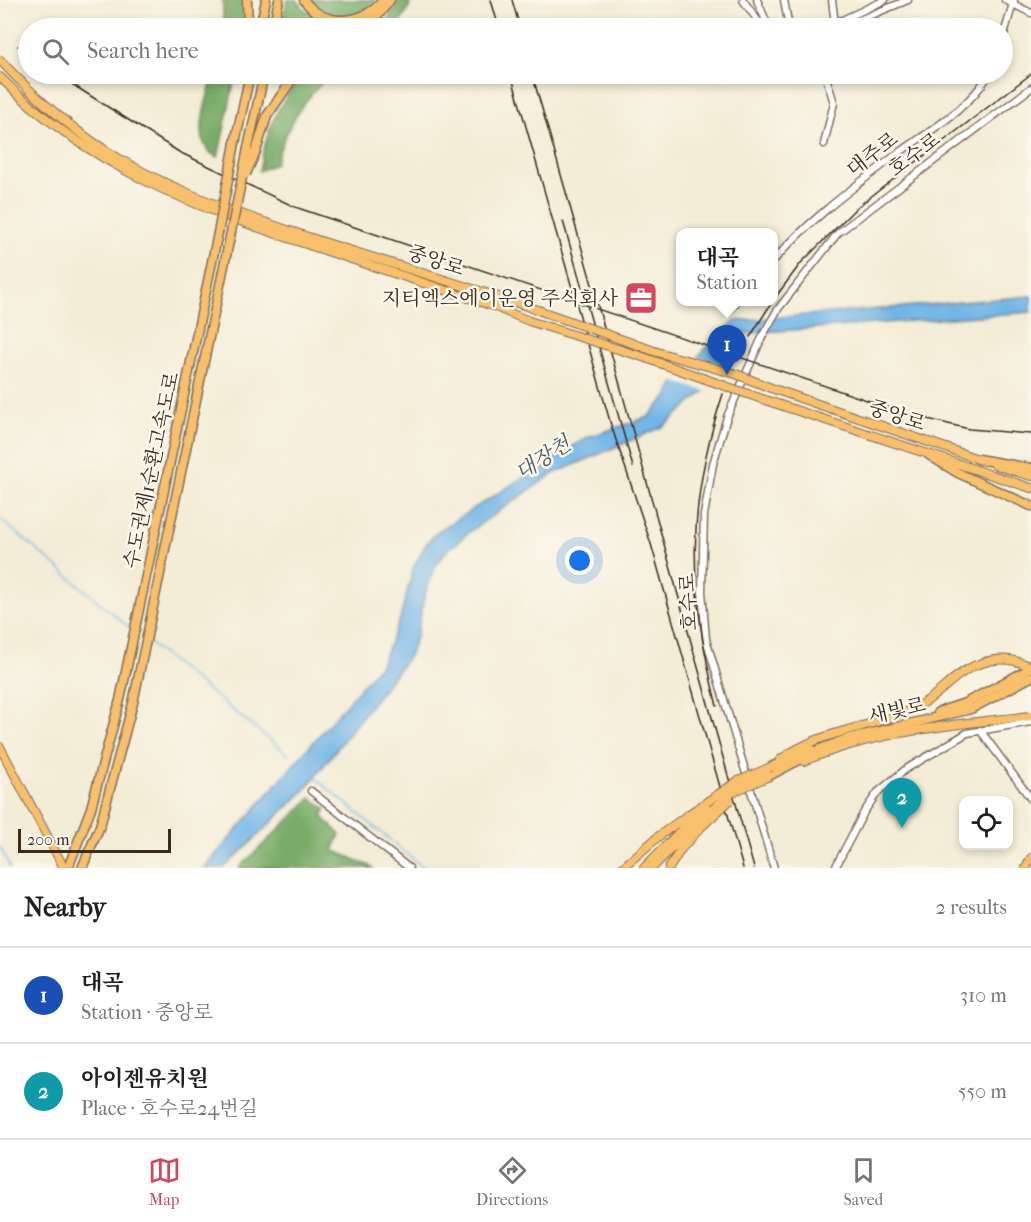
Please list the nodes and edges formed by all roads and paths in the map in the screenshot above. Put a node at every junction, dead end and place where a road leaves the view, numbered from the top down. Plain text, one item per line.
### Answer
1 (247, 0) edge
2 (266, 0) edge
3 (279, 0) edge
4 (304, 0) edge
5 (383, 0) edge
6 (390, 0) edge
7 (743, 0) edge
8 (757, 0) edge
9 (784, 0) edge
10 (832, 0) edge
11 (885, 0) edge
12 (908, 0) edge
13 (1005, 0) edge
14 (1014, 2) edge
15 (1031, 13) edge
16 (248, 18) edge
17 (262, 18) edge
18 (275, 18) edge
19 (336, 18) edge
20 (353, 18) edge
21 (374, 18) edge
22 (756, 18) edge
23 (765, 18) edge
24 (787, 18) edge
25 (835, 18) edge
26 (852, 18) edge
27 (859, 18) edge
28 (1009, 18) edge
29 (0, 60) edge
30 (0, 76) edge
31 (18, 77) edge
32 (26, 84) edge
33 (247, 84) edge
34 (262, 84) edge
35 (289, 84) edge
36 (828, 84) edge
37 (983, 84) edge
38 (1031, 88) edge
39 (824, 144) dead end
40 (252, 149) junction
41 (778, 255) edge
42 (732, 306) edge
43 (728, 310) dead end
44 (929, 455) junction
45 (978, 459) junction
46 (1031, 468) edge
47 (1031, 476) edge
48 (1031, 488) edge
49 (1031, 506) edge
50 (1031, 668) edge
51 (1026, 677) edge
52 (1031, 716) edge
53 (1031, 722) edge
54 (980, 730) junction
55 (0, 747) edge
56 (770, 772) junction
57 (311, 791) dead end
58 (1031, 799) edge
59 (695, 820) junction
60 (1031, 858) edge
61 (66, 868) edge
62 (82, 868) edge
63 (409, 868) edge
64 (622, 868) edge
65 (644, 868) edge
66 (652, 868) edge
67 (669, 868) edge
68 (774, 868) edge
69 (835, 868) edge
70 (1026, 868) edge

1 - 16 highway
2 - 17 highway
3 - 18 highway
4 - 19 highway
5 - 20 highway
6 - 21 highway
7 - 22 street
8 - 23 street
9 - 24 street
10 - 25 street
11 - 26 street
12 - 27 street
13 - 14 street
14 - 15 street
14 - 28 street
29 - 31 main road, 중앙로, bridge
30 - 44 main road, 중앙로, bridge
32 - 45 main road, 중앙로, bridge
33 - 61 highway, 수도권제1순환고속도로, bridge
34 - 40 highway, 수도권제1순환고속도로
35 - 40 highway
36 - 39 street
37 - 41 street, 대주로
38 - 68 street, 호수로
40 - 62 highway, 수도권제1순환고속도로, bridge
42 - 43 street
44 - 48 main road, 중앙로
44 - 49 highway
45 - 46 highway
45 - 47 main road, 중앙로
50 - 51 highway, 새빛로
50 - 56 main road
51 - 56 highway, 새빛로
52 - 56 main road
53 - 54 street
54 - 58 street
54 - 69 street
55 - 61 main road
56 - 59 main road, bridge
57 - 63 street
59 - 64 main road
59 - 65 main road
59 - 66 main road
59 - 67 main road
60 - 70 main road

